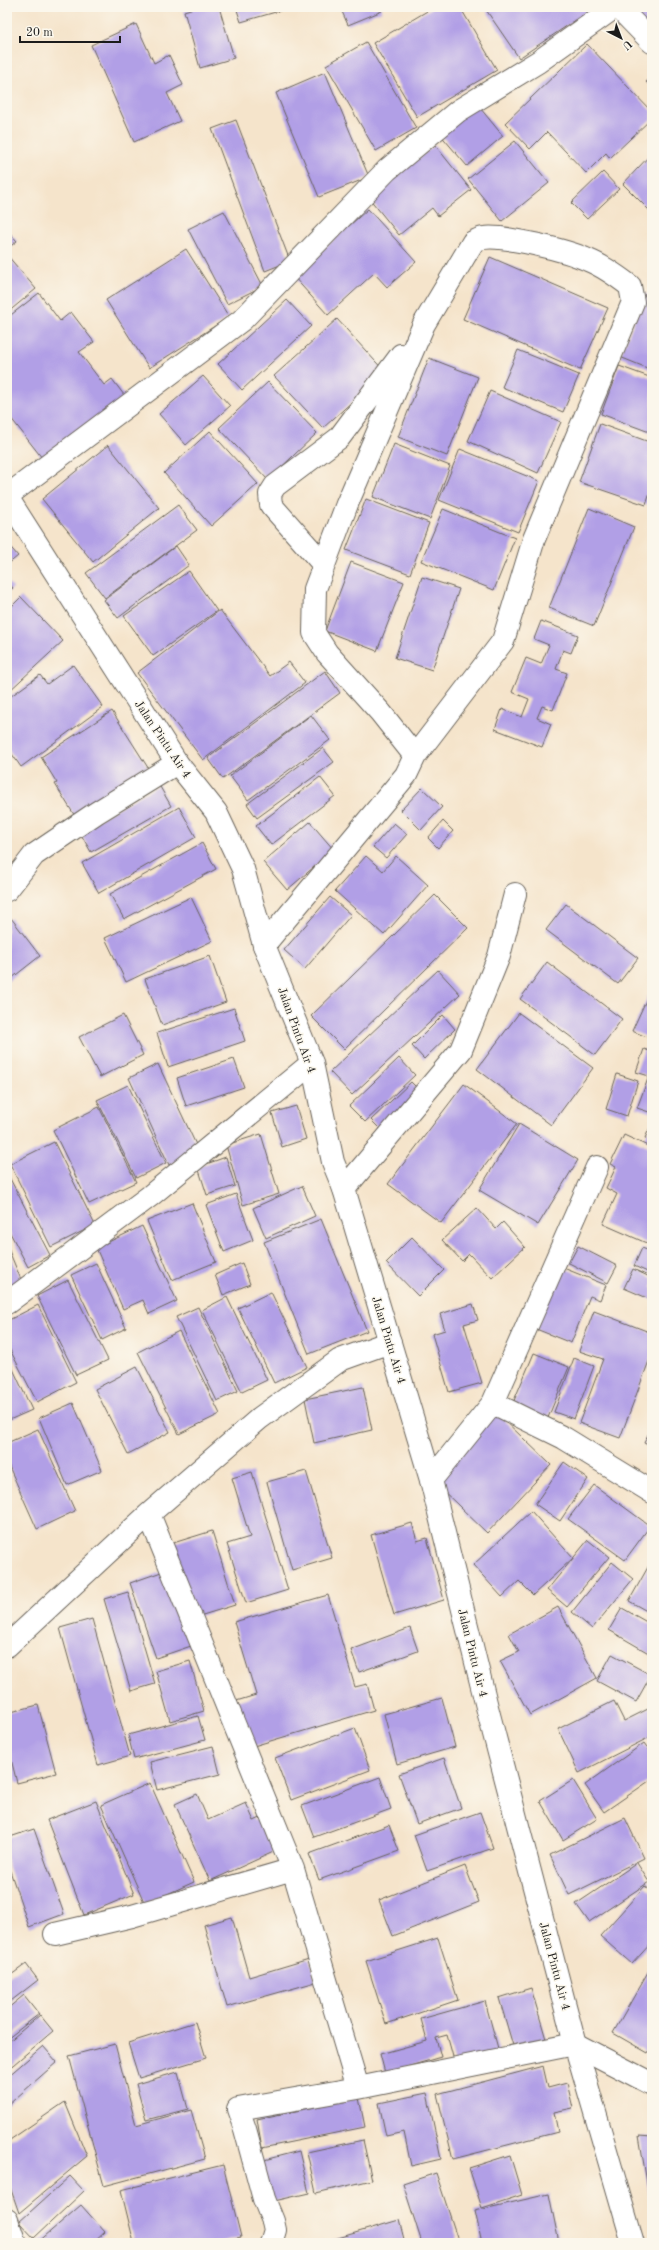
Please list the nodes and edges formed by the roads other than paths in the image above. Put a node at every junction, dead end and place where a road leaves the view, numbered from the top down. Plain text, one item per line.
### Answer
1 (617, 7) edge
2 (652, 42) edge
3 (424, 324) junction
4 (7, 496) edge
5 (324, 565) junction
6 (415, 756) junction
7 (177, 763) junction
8 (7, 890) edge
9 (515, 894) dead end
10 (264, 944) junction
11 (312, 1063) junction
12 (597, 1167) dead end
13 (344, 1189) junction
14 (7, 1303) edge
15 (390, 1342) junction
16 (493, 1402) junction
17 (431, 1480) junction
18 (652, 1492) edge
19 (149, 1514) junction
20 (7, 1646) edge
21 (293, 1869) junction
22 (55, 1934) dead end
23 (575, 2044) junction
24 (652, 2084) edge
25 (358, 2088) junction
26 (7, 2220) edge
27 (15, 2243) edge
28 (271, 2243) edge
29 (634, 2243) edge

1 - 2 street
1 - 4 street
3 - 5 street
3 - 5 street
3 - 6 street
4 - 7 street, Jalan Pintu Air 4
5 - 6 street
6 - 10 street
7 - 8 street
7 - 10 street, Jalan Pintu Air 4
9 - 13 street
10 - 11 street, Jalan Pintu Air 4
11 - 13 street, Jalan Pintu Air 4
11 - 14 street
12 - 16 street
13 - 15 street, Jalan Pintu Air 4
15 - 17 street, Jalan Pintu Air 4
15 - 19 street
16 - 17 street
16 - 18 street
17 - 23 street, Jalan Pintu Air 4
19 - 20 street
19 - 21 street
21 - 22 street
21 - 25 street
23 - 24 street
23 - 25 street
23 - 29 street, Jalan Pintu Air 4
25 - 28 street
26 - 27 street

